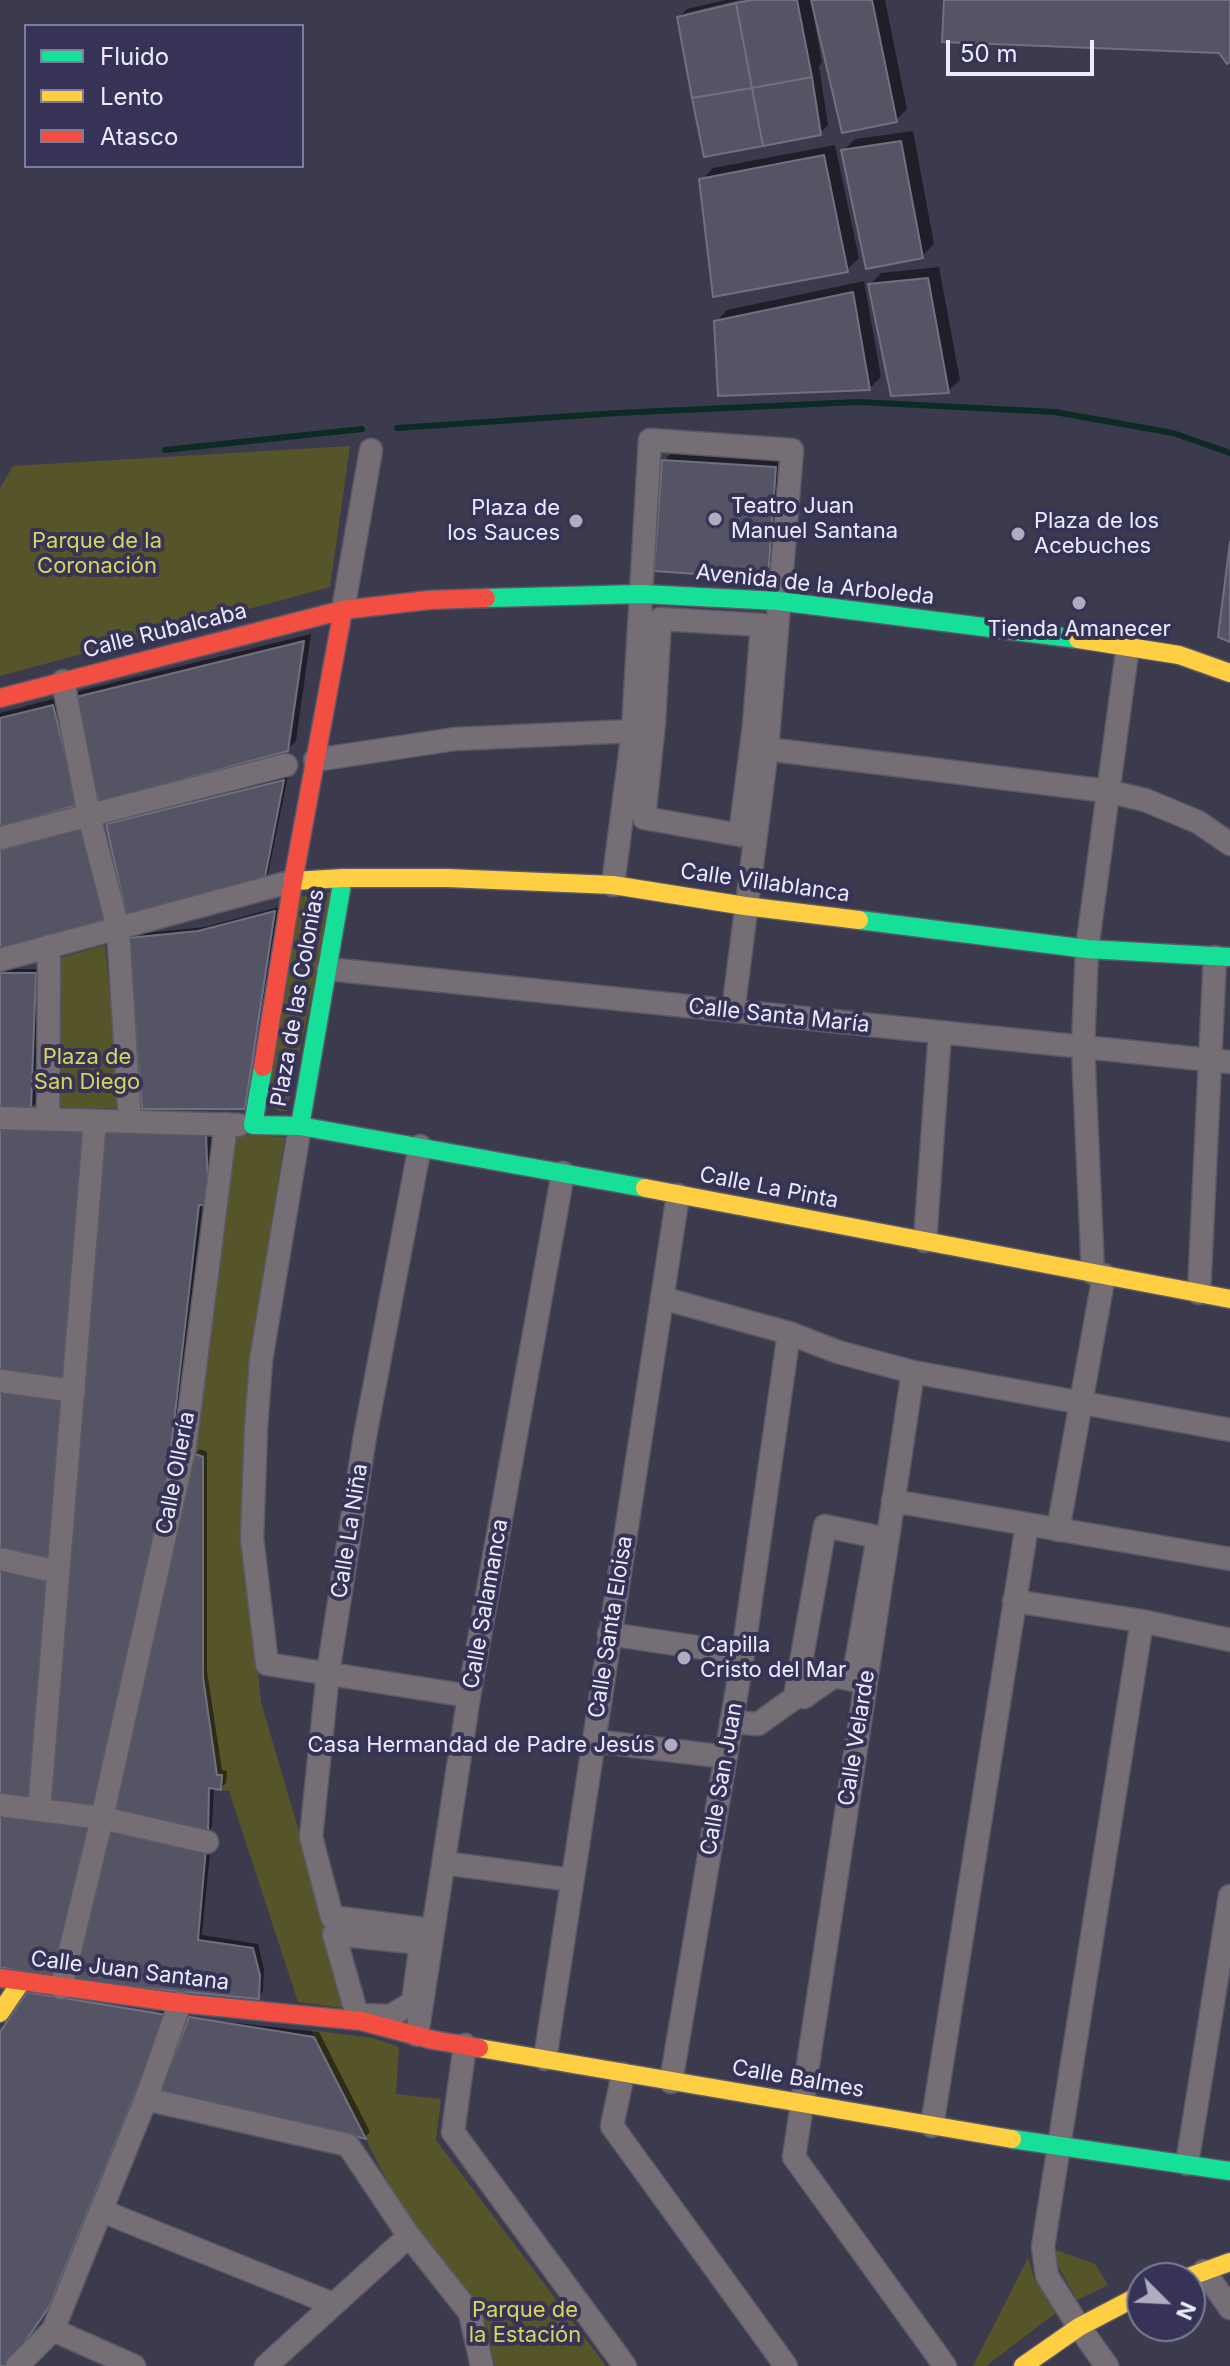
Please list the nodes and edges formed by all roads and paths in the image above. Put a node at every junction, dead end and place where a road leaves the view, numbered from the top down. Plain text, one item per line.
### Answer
1 (371, 450) dead end
2 (642, 594) junction
3 (778, 601) junction
4 (343, 610) junction
5 (762, 625) joint
6 (1128, 645) junction
7 (1230, 673) edge
8 (63, 681) junction
9 (0, 698) edge
10 (633, 731) junction
11 (767, 749) junction
12 (315, 760) junction
13 (286, 765) dead end
14 (1107, 791) junction
15 (89, 816) junction
16 (0, 838) edge
17 (1230, 844) edge
18 (343, 878) junction
19 (293, 881) junction
20 (613, 885) junction
21 (745, 906) junction
22 (118, 928) junction
23 (49, 946) junction
24 (1087, 949) junction
25 (1223, 957) edge
26 (0, 960) edge
27 (328, 969) junction
28 (733, 1011) junction
29 (940, 1032) junction
30 (1083, 1047) junction
31 (1219, 1061) edge
32 (0, 1118) edge
33 (48, 1119) junction
34 (95, 1121) junction
35 (130, 1122) junction
36 (226, 1124) junction
37 (253, 1125) junction
38 (300, 1126) junction
39 (420, 1146) junction
40 (563, 1173) junction
41 (678, 1195) junction
42 (925, 1241) junction
43 (1098, 1274) junction
44 (1199, 1293) junction
45 (662, 1298) junction
46 (1230, 1299) edge
47 (789, 1333) junction
48 (913, 1372) junction
49 (0, 1381) edge
50 (74, 1391) junction
51 (1081, 1403) junction
52 (1230, 1430) edge
53 (893, 1501) junction
54 (1027, 1525) junction
55 (1058, 1530) junction
56 (0, 1559) edge
57 (1230, 1559) edge
58 (58, 1572) junction
59 (1014, 1601) junction
60 (1142, 1621) junction
61 (609, 1634) junction
62 (1230, 1640) edge
63 (743, 1654) junction
64 (328, 1673) junction
65 (800, 1694) junction
66 (469, 1696) junction
67 (731, 1722) junction
68 (594, 1741) junction
69 (726, 1757) junction
70 (0, 1805) edge
71 (39, 1810) junction
72 (102, 1818) junction
73 (207, 1842) dead end
74 (444, 1863) junction
75 (572, 1880) junction
76 (1230, 1896) edge
77 (427, 1937) junction
78 (0, 1978) edge
79 (21, 1982) junction
80 (61, 1988) junction
81 (180, 2003) junction
82 (0, 2013) edge
83 (304, 2015) joint
84 (417, 2035) junction
85 (465, 2045) junction
86 (545, 2059) junction
87 (623, 2074) junction
88 (671, 2082) junction
89 (146, 2099) junction
90 (800, 2104) junction
91 (932, 2126) junction
92 (1057, 2146) junction
93 (1187, 2164) junction
94 (1230, 2171) edge
95 (102, 2211) junction
96 (409, 2236) junction
97 (1230, 2262) edge
98 (1206, 2271) edge
99 (1206, 2285) edge
100 (1126, 2302) edge
101 (333, 2304) junction
102 (1230, 2308) edge
103 (1079, 2327) junction
104 (53, 2330) junction
105 (17, 2366) edge
106 (134, 2366) edge
107 (266, 2366) edge
108 (482, 2366) edge
109 (625, 2366) edge
110 (786, 2366) edge
111 (945, 2366) edge
112 (1023, 2366) edge
113 (1107, 2366) edge

1 - 4 street
2 - 3 street, Avenida de la Arboleda
2 - 3 street
2 - 4 street, Avenida de la Arboleda
2 - 10 street
3 - 6 street, Avenida de la Arboleda
3 - 11 street
4 - 8 street, Calle Rubalcaba
4 - 12 street
5 - 5 street
6 - 7 street, Avenida de la Arboleda
6 - 14 street
8 - 9 street, Calle Rubalcaba
8 - 15 street
10 - 12 street
10 - 20 street
11 - 14 street
11 - 21 street
12 - 19 street
13 - 15 street
14 - 17 street
14 - 24 street
15 - 16 street
15 - 22 street
18 - 19 street, Calle Villablanca
18 - 20 street, Calle Villablanca
18 - 27 street, Plaza de las Colonias
19 - 22 street
19 - 37 street
20 - 21 street, Calle Villablanca
21 - 24 street, Calle Villablanca
21 - 28 street
22 - 23 street
22 - 35 street
23 - 26 street
23 - 33 street
24 - 25 street, Calle Villablanca
24 - 30 street
25 - 31 street
27 - 28 street, Calle Santa María
27 - 38 street, Plaza de las Colonias
28 - 29 street, Calle Santa María
29 - 30 street, Calle Santa María
29 - 42 street
30 - 31 street, Calle Santa María
30 - 43 street
31 - 44 street
32 - 33 street
33 - 34 street
34 - 35 street
34 - 50 street
35 - 36 street
36 - 37 street
36 - 72 street, Calle Ollería
37 - 38 street, Calle La Pinta
38 - 39 street, Calle La Pinta
38 - 64 street
39 - 40 street, Calle La Pinta
39 - 64 street, Calle La Niña
40 - 41 street, Calle La Pinta
40 - 66 street, Calle Salamanca
41 - 42 street, Calle La Pinta
41 - 45 street, Calle Santa Eloisa
42 - 43 street, Calle La Pinta
43 - 44 street, Calle La Pinta
43 - 51 street
44 - 46 street, Calle La Pinta
45 - 47 street
45 - 61 street, Calle Santa Eloisa
47 - 48 street
47 - 63 street, Calle San Juan
48 - 51 street
48 - 53 street, Calle Velarde
49 - 50 street
50 - 58 street
51 - 52 street
51 - 55 street
53 - 54 street
53 - 90 street, Calle Velarde
54 - 55 street
54 - 59 street
55 - 57 street
56 - 58 street
58 - 71 street
59 - 60 street
59 - 91 street
60 - 62 street
60 - 92 street
61 - 63 street
61 - 68 street, Calle Santa Eloisa
63 - 67 street, Calle San Juan
64 - 66 street
64 - 77 street, Calle La Niña
65 - 65 street
65 - 67 street
66 - 74 street, Calle Salamanca
67 - 69 street, Calle San Juan
68 - 69 street
68 - 75 street, Calle Santa Eloisa
69 - 88 street, Calle San Juan
70 - 71 street
71 - 72 street
72 - 73 street
72 - 80 street, Calle Ollería
74 - 75 street
74 - 77 street, Calle Salamanca
75 - 86 street, Calle Santa Eloisa
76 - 93 street
77 - 77 street
77 - 84 street, Calle Salamanca
78 - 79 street, Calle Juan Santana
79 - 80 street, Calle Juan Santana
79 - 82 street
80 - 81 street, Calle Juan Santana
81 - 83 street, Calle Juan Santana
81 - 89 street
83 - 84 street, Calle Balmes
84 - 85 street, Calle Balmes
85 - 86 street, Calle Balmes
85 - 109 street
86 - 87 street, Calle Balmes
87 - 88 street, Calle Balmes
87 - 110 street
88 - 90 street, Calle Balmes
89 - 95 street
89 - 96 street
90 - 91 street, Calle Balmes
90 - 111 street, Calle Velarde
91 - 92 street, Calle Balmes
92 - 93 street, Calle Balmes
92 - 103 street
93 - 94 street, Calle Balmes
95 - 101 street
95 - 104 street
96 - 101 street
96 - 108 street
97 - 98 street
99 - 102 street
100 - 103 street
101 - 107 street
103 - 112 street
103 - 113 street
104 - 105 street
104 - 106 street

